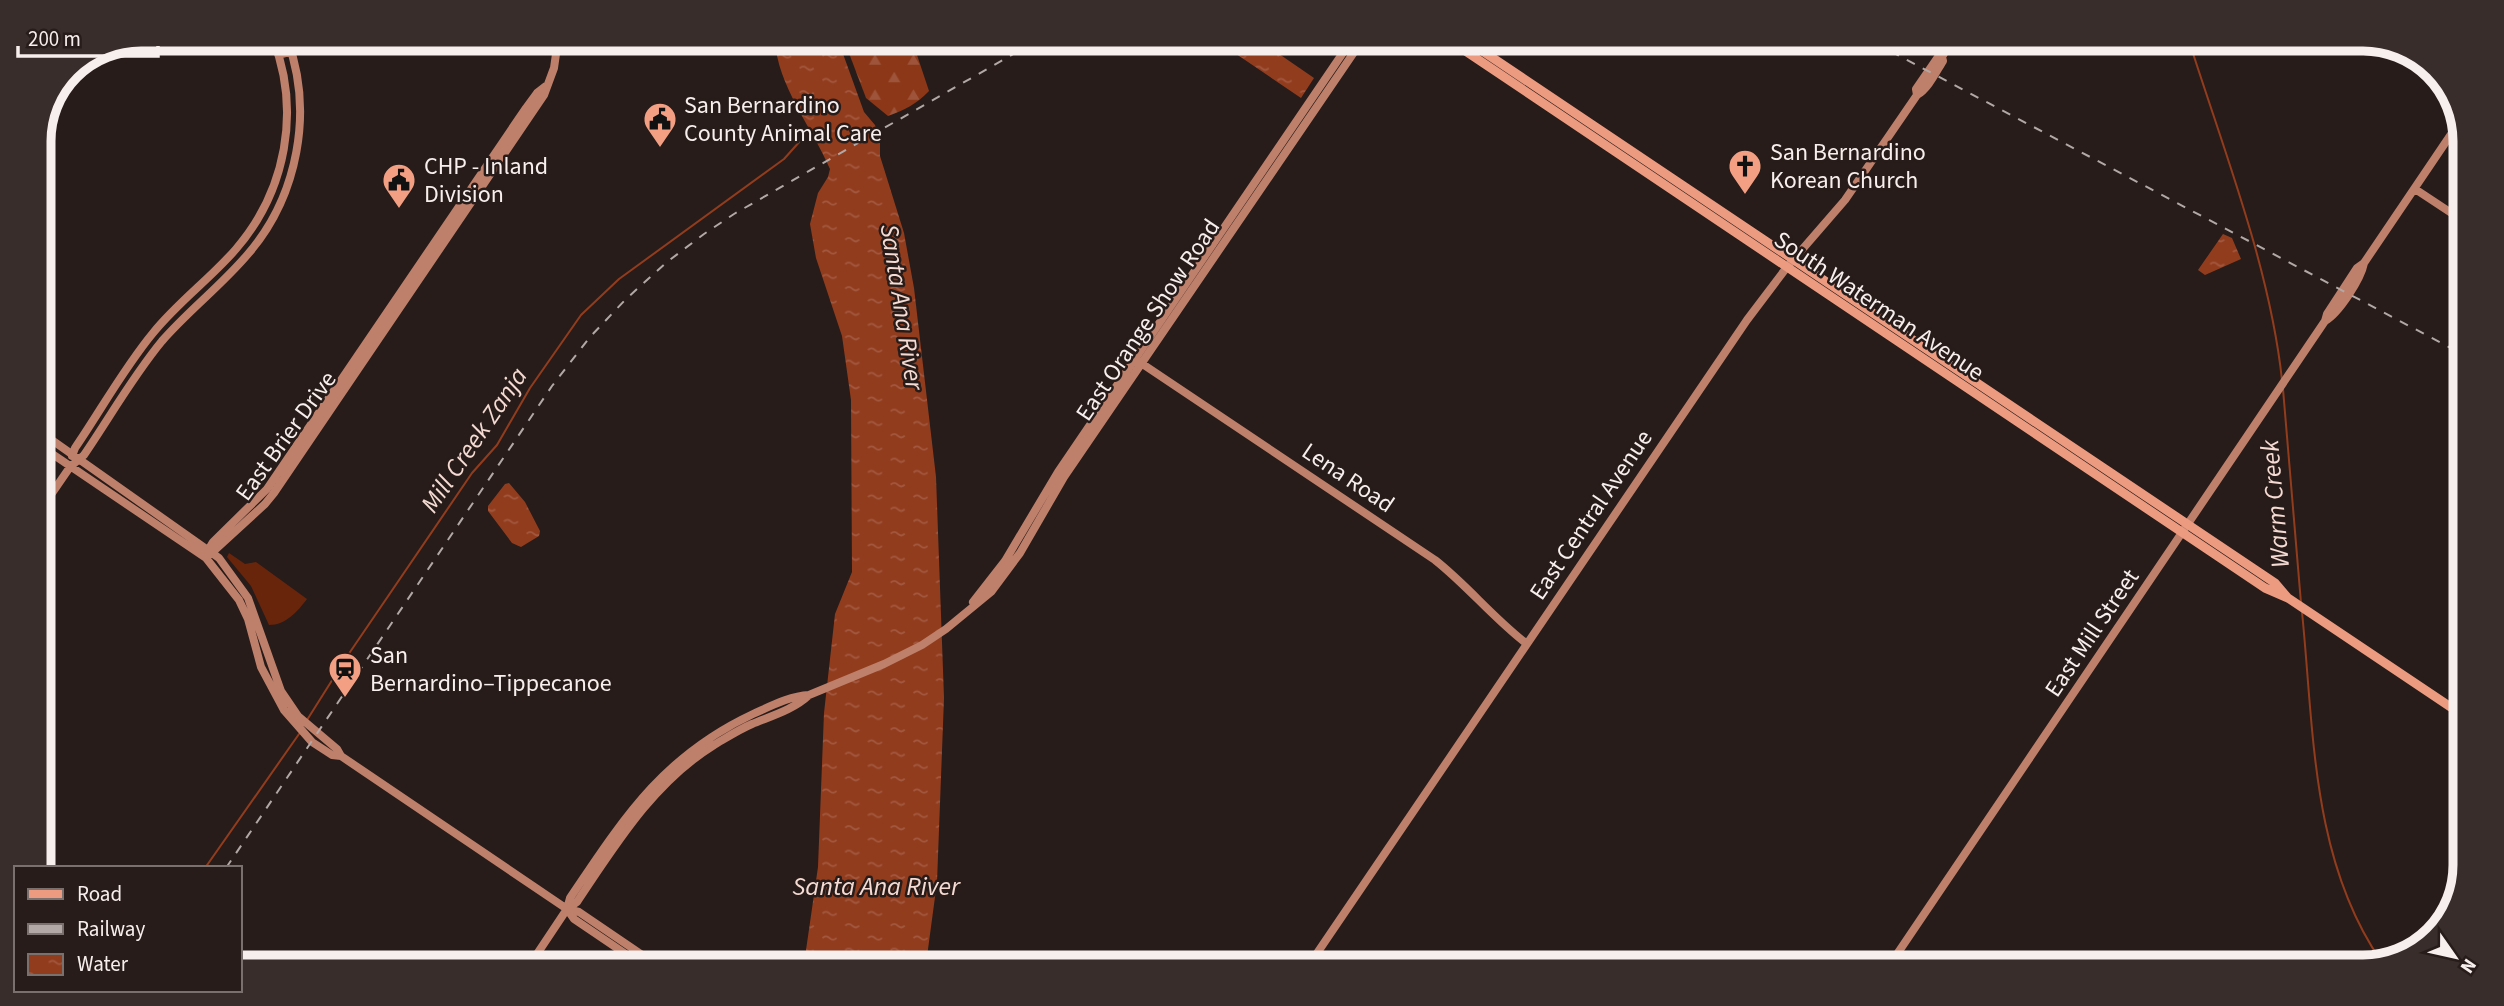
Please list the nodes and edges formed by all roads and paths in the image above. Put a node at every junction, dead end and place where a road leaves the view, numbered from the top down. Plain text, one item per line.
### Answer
1 (278, 51) edge
2 (291, 51) joint
3 (556, 51) edge
4 (1345, 51) edge
5 (1354, 51) edge
6 (1466, 51) edge
7 (1482, 51) edge
8 (1946, 51) edge
9 (279, 55) junction
10 (1299, 125) junction
11 (2453, 132) edge
12 (2415, 189) junction
13 (2453, 214) edge
14 (1790, 263) junction
15 (1865, 320) junction
16 (1903, 334) junction
17 (1138, 361) junction
18 (51, 439) edge
19 (51, 454) edge
20 (76, 457) junction
21 (70, 467) junction
22 (51, 495) edge
23 (2185, 530) junction
24 (209, 553) junction
25 (2225, 562) junction
26 (2275, 583) junction
27 (2288, 598) junction
28 (258, 637) junction
29 (1527, 644) junction
30 (2453, 709) edge
31 (308, 732) junction
32 (568, 909) junction
33 (536, 955) edge
34 (627, 955) edge
35 (642, 955) edge
36 (1316, 955) edge
37 (1896, 955) edge

1 - 9 main road
2 - 9 main road
2 - 20 main road
3 - 24 main road, East Brier Drive
4 - 10 main road, East Orange Show Road
5 - 10 main road, East Orange Show Road
6 - 14 main road, South Waterman Avenue
7 - 14 main road, South Waterman Avenue
8 - 14 main road, East Central Avenue
9 - 20 main road
10 - 17 main road, East Orange Show Road
11 - 12 main road, East Mill Street
12 - 13 main road
12 - 23 main road, East Mill Street
14 - 15 main road, South Waterman Avenue
14 - 16 main road, South Waterman Avenue
14 - 29 main road, East Central Avenue
15 - 16 main road
15 - 23 main road, South Waterman Avenue
16 - 23 main road, South Waterman Avenue
17 - 29 main road, Lena Road
17 - 32 main road, East Orange Show Road
18 - 20 main road
19 - 21 main road
20 - 21 main road
20 - 24 main road
21 - 22 main road
21 - 24 main road
23 - 25 main road, South Waterman Avenue
23 - 26 main road, South Waterman Avenue
23 - 37 main road, East Mill Street
24 - 28 main road
25 - 26 main road
25 - 27 main road, South Waterman Avenue
26 - 27 main road, South Waterman Avenue
27 - 30 main road, South Waterman Avenue
28 - 31 main road
28 - 31 main road
29 - 36 main road, East Central Avenue
31 - 32 main road
32 - 33 main road, East Orange Show Road
32 - 34 main road
32 - 35 main road

